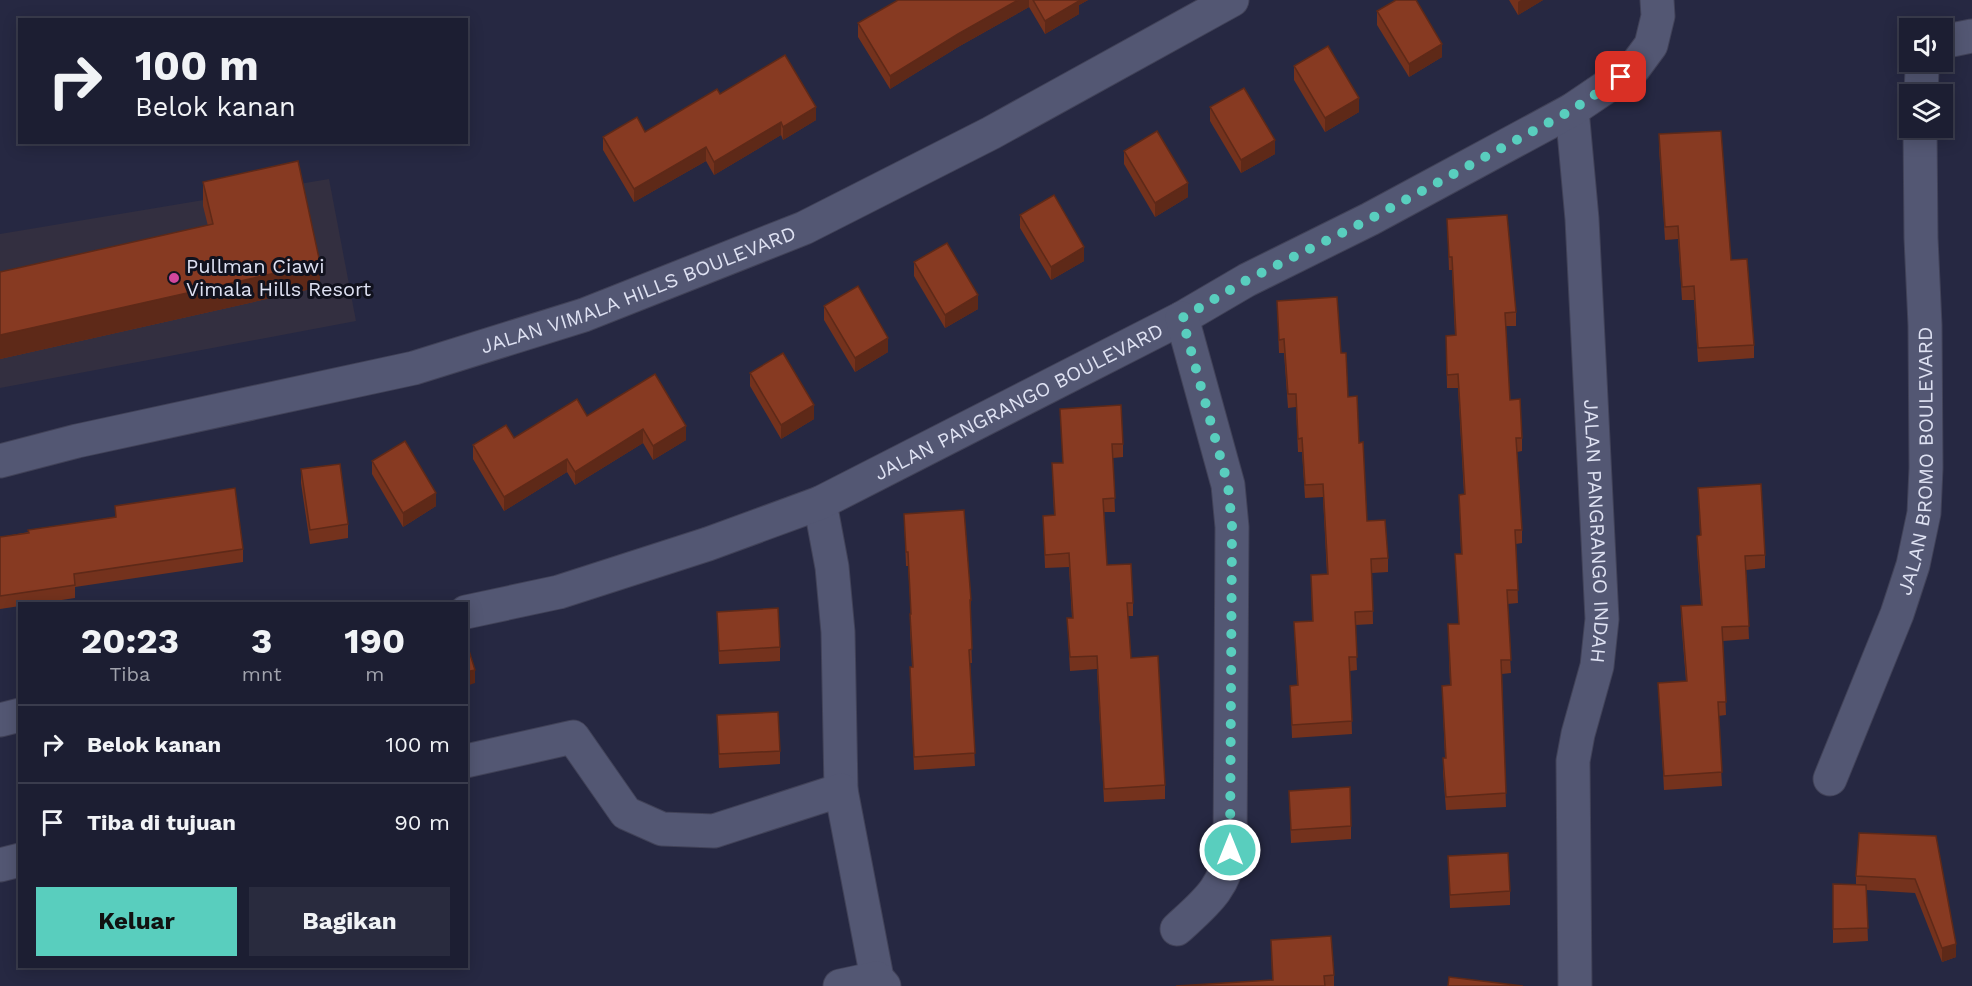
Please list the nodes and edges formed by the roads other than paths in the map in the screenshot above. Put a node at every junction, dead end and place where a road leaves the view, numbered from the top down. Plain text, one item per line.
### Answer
1 (1232, 0) edge
2 (1657, 0) edge
3 (1972, 36) edge
4 (1953, 40) edge
5 (1572, 110) junction
6 (1920, 138) edge
7 (1182, 318) junction
8 (0, 461) edge
9 (820, 503) junction
10 (468, 612) edge
11 (18, 716) edge
12 (0, 720) edge
13 (468, 761) edge
14 (1830, 779) dead end
15 (841, 790) junction
16 (18, 860) edge
17 (0, 865) edge
18 (1178, 930) dead end
19 (881, 982) edge
20 (840, 986) edge
21 (1575, 986) edge

1 - 8 street, JALAN VIMALA HILLS BOULEVARD
2 - 5 street, JALAN PANGRANGO BOULEVARD
3 - 4 street
5 - 7 street, JALAN PANGRANGO BOULEVARD
5 - 21 street, JALAN PANGRANGO INDAH
6 - 14 street, JALAN BROMO BOULEVARD
7 - 9 street, JALAN PANGRANGO BOULEVARD
7 - 18 street
9 - 10 street, JALAN PANGRANGO BOULEVARD
9 - 15 street
11 - 12 street
13 - 15 street
15 - 19 street
16 - 17 street
19 - 20 street

